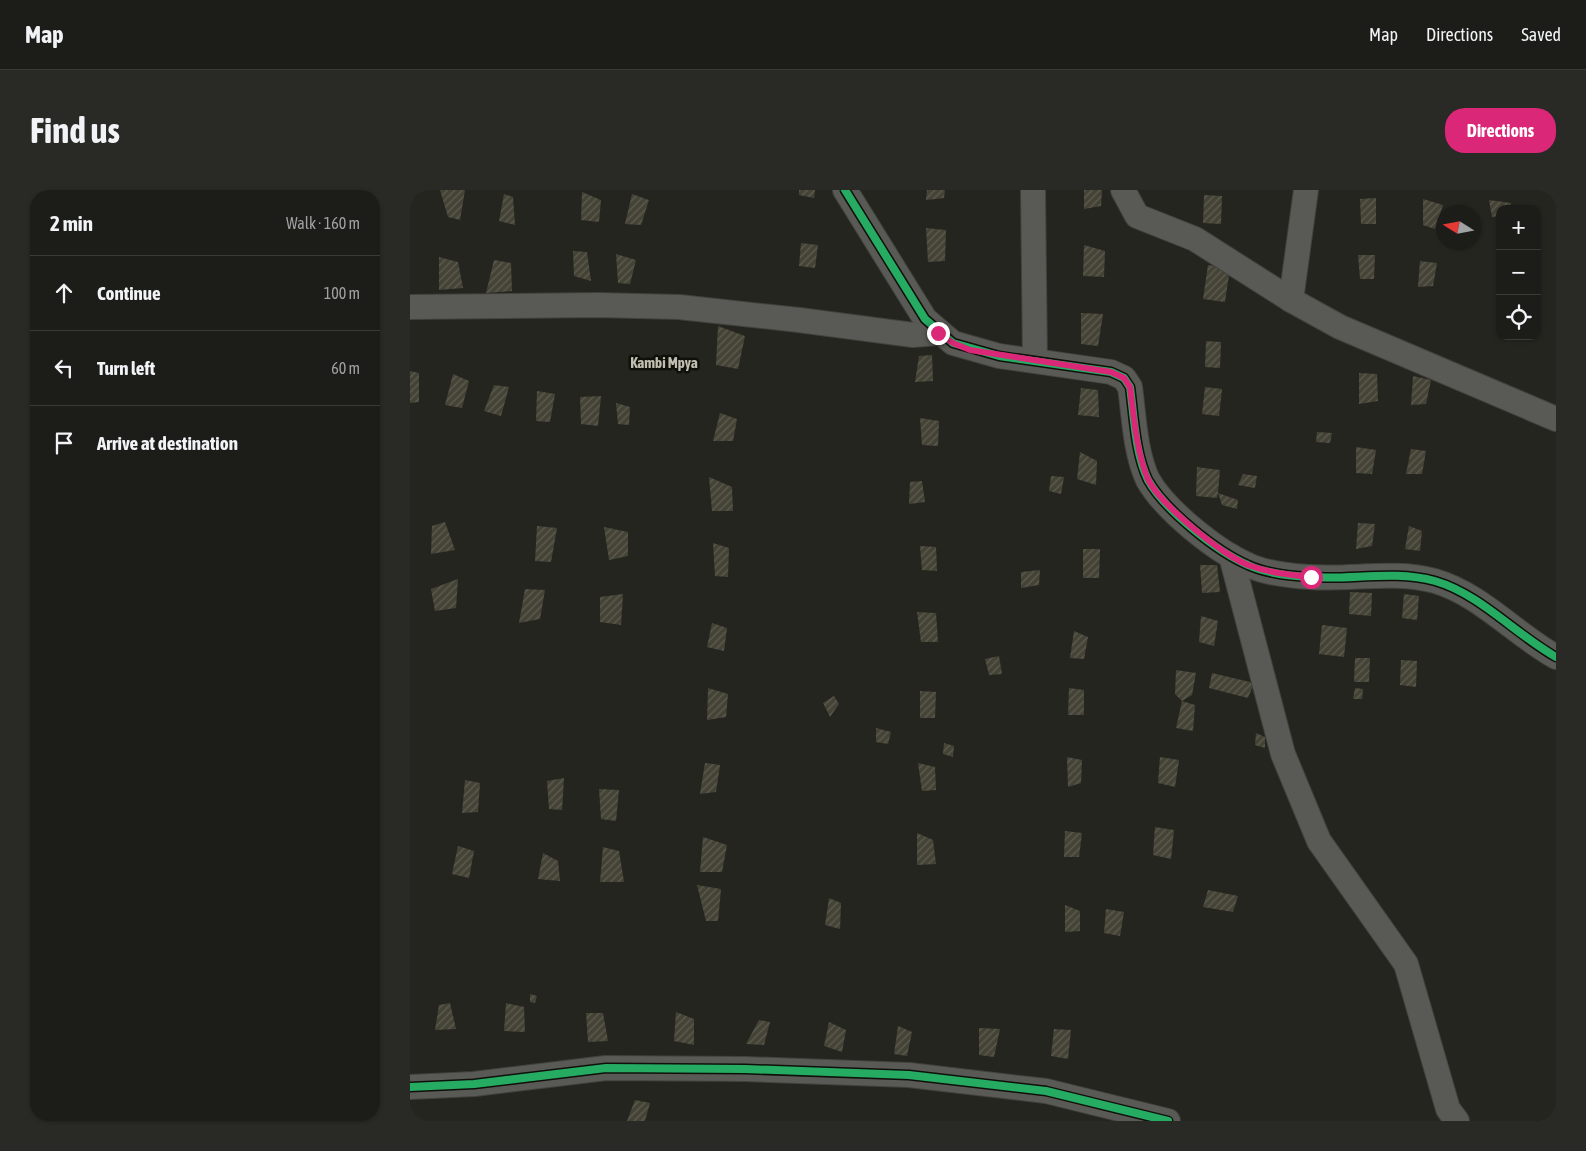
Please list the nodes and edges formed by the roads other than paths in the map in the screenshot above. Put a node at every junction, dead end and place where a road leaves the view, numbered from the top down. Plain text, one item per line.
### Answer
1 (845, 190) edge
2 (1033, 190) edge
3 (1123, 190) edge
4 (1306, 190) edge
5 (1291, 300) junction
6 (410, 307) edge
7 (938, 333) junction
8 (1035, 360) junction
9 (1556, 418) edge
10 (1231, 556) junction
11 (1556, 657) edge
12 (410, 1087) edge
13 (1168, 1121) edge
14 (1457, 1121) edge

1 - 7 street
2 - 8 street
3 - 5 street
4 - 5 street
5 - 9 street
6 - 7 street
7 - 8 street
8 - 10 street
10 - 11 street
10 - 14 street
12 - 13 street

